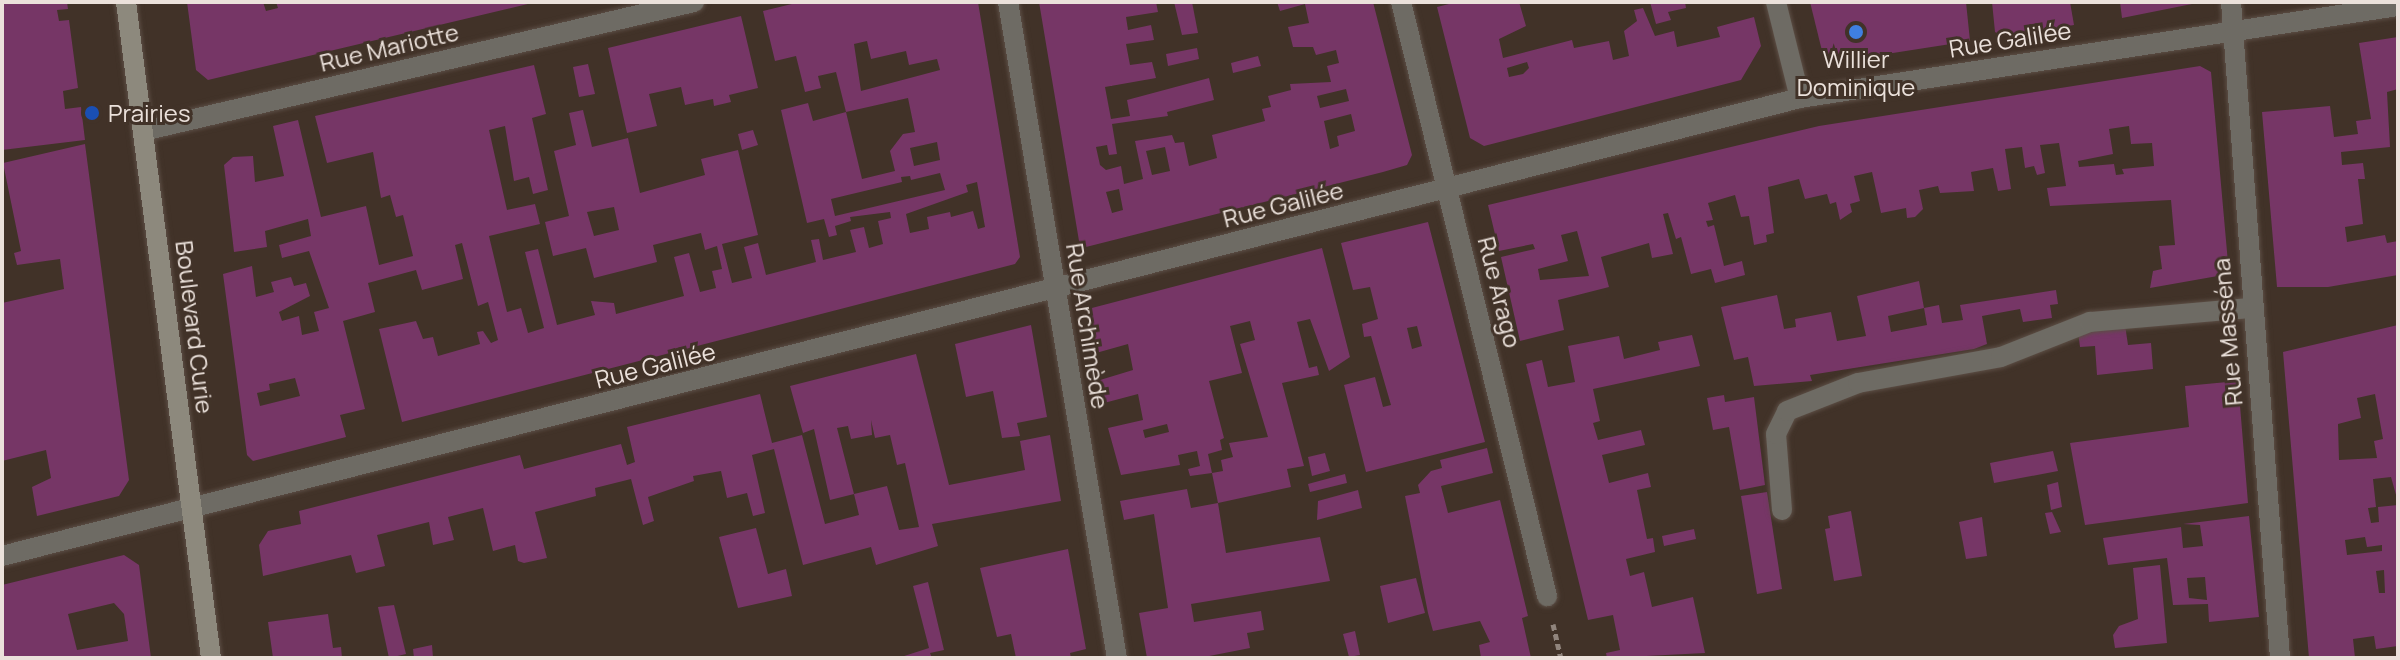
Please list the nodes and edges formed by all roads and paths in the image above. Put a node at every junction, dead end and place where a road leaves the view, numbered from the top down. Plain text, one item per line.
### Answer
1 (126, 2) edge
2 (694, 2) edge
3 (1008, 2) edge
4 (1401, 2) edge
5 (1776, 2) edge
6 (2231, 2) edge
7 (2398, 6) edge
8 (2230, 30) junction
9 (1800, 98) junction
10 (143, 131) junction
11 (1447, 189) junction
12 (1056, 290) junction
13 (2251, 308) junction
14 (192, 509) junction
15 (1782, 510) dead end
16 (2, 556) edge
17 (1547, 596) dead end
18 (211, 658) edge
19 (1117, 658) edge
20 (2280, 658) edge

1 - 10 street, Boulevard Curie
2 - 10 street, Rue Mariotte
3 - 12 street, Rue Archimède
4 - 11 street, Rue Arago
5 - 9 street
6 - 8 street, Rue Masséna
7 - 8 street, Rue Galilée
8 - 9 street, Rue Galilée
8 - 13 street, Rue Masséna
9 - 11 street, Rue Galilée
10 - 14 street, Boulevard Curie
11 - 12 street, Rue Galilée
11 - 17 street, Rue Arago
12 - 14 street, Rue Galilée
12 - 19 street, Rue Archimède
13 - 15 street
13 - 20 street, Rue Masséna
14 - 16 street, Rue Galilée
14 - 18 street, Boulevard Curie

